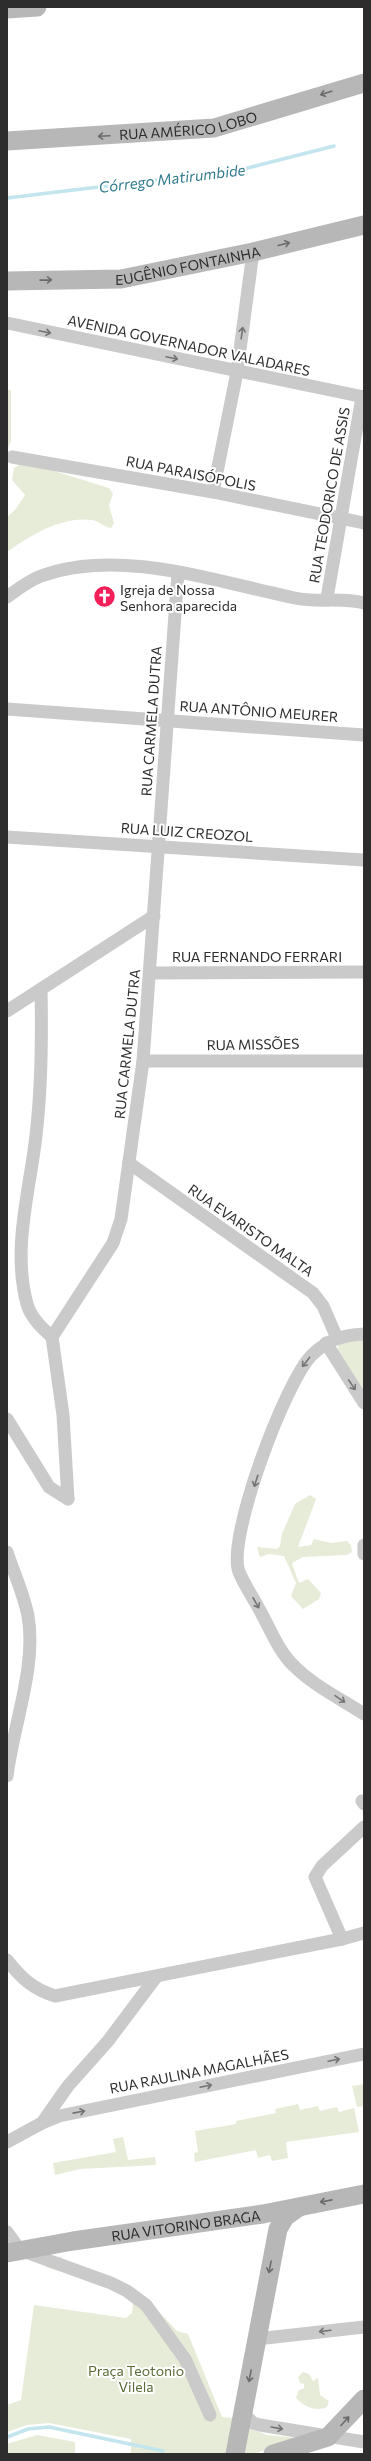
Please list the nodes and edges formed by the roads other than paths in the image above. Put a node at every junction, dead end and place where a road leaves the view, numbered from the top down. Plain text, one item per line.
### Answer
1 (37, 7) edge
2 (7, 9) edge
3 (364, 83) edge
4 (7, 141) edge
5 (364, 225) edge
6 (253, 252) junction
7 (7, 281) edge
8 (7, 324) edge
9 (237, 372) junction
10 (363, 397) edge
11 (12, 457) dead end
12 (213, 492) junction
13 (340, 518) junction
14 (364, 524) edge
15 (178, 572) junction
16 (7, 597) edge
17 (327, 598) junction
18 (364, 603) edge
19 (7, 709) edge
20 (167, 720) junction
21 (364, 735) edge
22 (7, 837) edge
23 (159, 846) junction
24 (364, 860) edge
25 (154, 916) junction
26 (151, 972) junction
27 (364, 972) edge
28 (41, 989) junction
29 (7, 1011) edge
30 (143, 1061) junction
31 (364, 1061) edge
32 (129, 1163) junction
33 (364, 1334) edge
34 (52, 1337) junction
35 (332, 1340) junction
36 (364, 1402) edge
37 (7, 1419) edge
38 (364, 1545) edge
39 (7, 1552) edge
40 (364, 1554) edge
41 (364, 1714) edge
42 (7, 1776) edge
43 (364, 1828) edge
44 (364, 1933) edge
45 (342, 1939) junction
46 (7, 1960) edge
47 (156, 1977) junction
48 (364, 2054) edge
49 (42, 2123) junction
50 (7, 2142) edge
51 (364, 2194) edge
52 (299, 2206) junction
53 (263, 2214) junction
54 (278, 2229) junction
55 (7, 2232) edge
56 (14, 2251) edge
57 (364, 2326) edge
58 (256, 2339) junction
59 (364, 2398) edge
60 (243, 2413) junction
61 (210, 2415) dead end
62 (328, 2437) junction
63 (364, 2442) edge
64 (235, 2454) edge
65 (273, 2454) edge

1 - 2 main road
3 -> 4 main road, RUA AMÉRICO LOBO
6 -> 5 main road, EUGÊNIO FONTAINHA
7 -> 6 main road, EUGÊNIO FONTAINHA
9 -> 6 street
8 -> 9 street, AVENIDA GOVERNADOR VALADARES
9 - 10 street, AVENIDA GOVERNADOR VALADARES
9 - 12 street
10 - 13 street, RUA TEODORICO DE ASSIS
11 - 12 street, RUA PARAISÓPOLIS
12 - 13 street, RUA PARAISÓPOLIS
13 - 14 street, RUA PARAISÓPOLIS
13 - 17 street, RUA TEODORICO DE ASSIS
15 - 16 street
15 - 17 street
15 - 20 street, RUA CARMELA DUTRA
17 - 18 street
19 - 20 street, RUA ANTÔNIO MEURER
20 - 21 street, RUA ANTÔNIO MEURER
20 - 23 street, RUA CARMELA DUTRA
22 - 23 street, RUA LUIZ CREOZOL
23 - 24 street, RUA LUIZ CREOZOL
23 - 25 street, RUA CARMELA DUTRA
25 - 26 street, RUA CARMELA DUTRA
25 - 28 street
26 - 27 street, RUA FERNANDO FERRARI
26 - 30 street, RUA CARMELA DUTRA
28 - 29 street
28 - 34 street
30 - 31 street, RUA MISSÕES
30 - 32 street, RUA CARMELA DUTRA
32 - 34 street, RUA CARMELA DUTRA
32 - 35 street, RUA EVARISTO MALTA
33 - 35 street
34 - 37 street
35 -> 36 street, RUA EVARISTO MALTA
35 -> 41 street
38 - 40 street
39 - 42 street
43 - 45 street
44 - 45 street
45 - 47 street
46 - 47 street
47 - 49 street
49 -> 48 street, RUA RAULINA MAGALHÃES
49 - 50 street, RUA RAULINA MAGALHÃES
51 -> 52 main road, RUA VITORINO BRAGA
52 - 53 main road, RUA VITORINO BRAGA
52 - 54 main road
53 - 54 main road
53 - 56 main road, RUA VITORINO BRAGA
54 -> 58 main road
55 - 56 street
56 - 61 street
57 -> 58 street
58 -> 60 main road
62 -> 59 main road
60 -> 62 street
60 - 64 main road
62 - 63 street
62 - 65 main road

